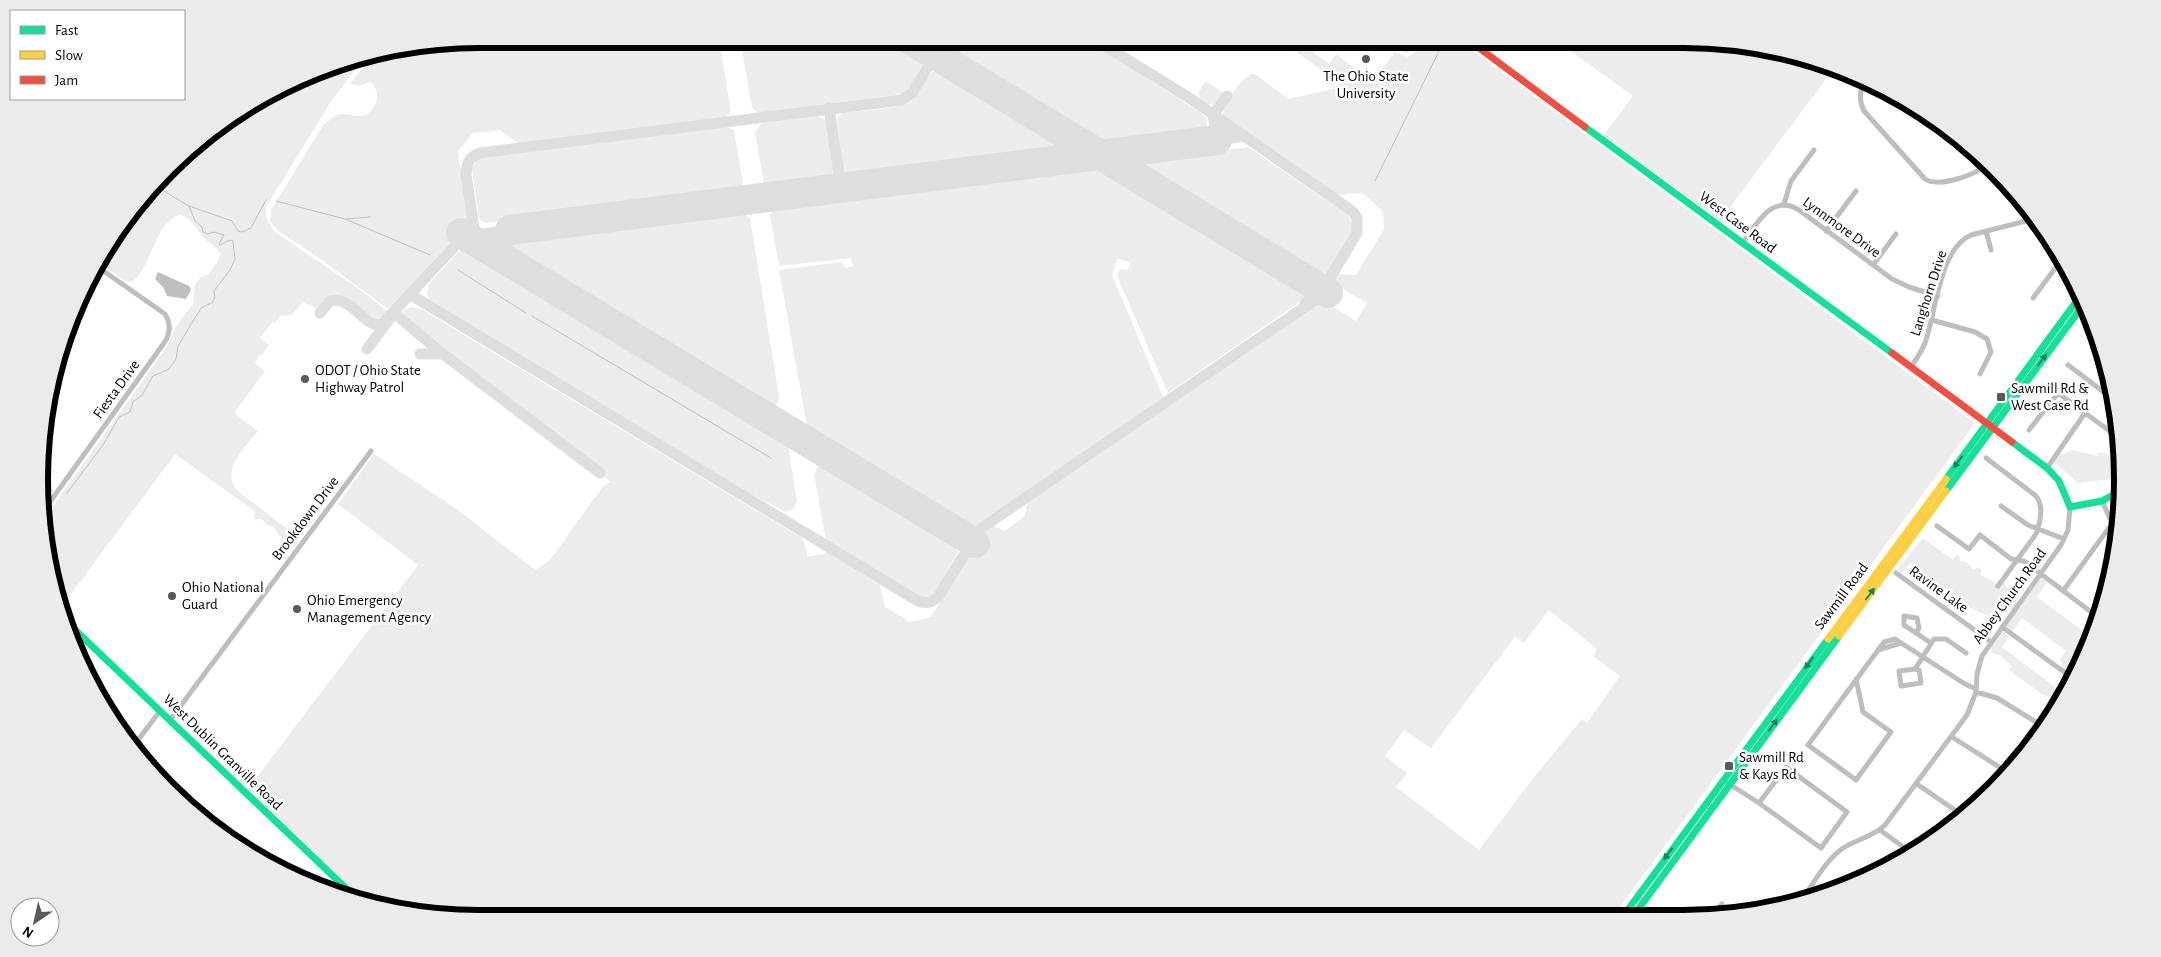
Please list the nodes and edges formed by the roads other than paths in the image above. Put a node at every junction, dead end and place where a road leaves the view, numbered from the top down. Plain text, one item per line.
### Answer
1 (1479, 48) edge
2 (1862, 87) edge
3 (1814, 150) dead end
4 (1981, 168) edge
5 (1856, 191) dead end
6 (1784, 204) junction
7 (2026, 218) edge
8 (1826, 230) junction
9 (1986, 231) junction
10 (1896, 234) dead end
11 (1743, 242) junction
12 (1991, 250) dead end
13 (1874, 265) junction
14 (2057, 265) edge
15 (102, 269) edge
16 (1938, 296) junction
17 (2033, 298) dead end
18 (2076, 303) edge
19 (2079, 310) edge
20 (1932, 320) junction
21 (2068, 365) dead end
22 (1911, 367) junction
23 (1980, 374) dead end
24 (2105, 393) edge
25 (2085, 413) junction
26 (1990, 425) junction
27 (2029, 430) dead end
28 (2111, 432) edge
29 (370, 452) dead end
30 (1986, 458) dead end
31 (2047, 468) junction
32 (2113, 495) edge
33 (2102, 502) junction
34 (48, 505) edge
35 (2001, 506) dead end
36 (2070, 507) junction
37 (1936, 526) dead end
38 (2037, 530) junction
39 (2064, 539) junction
40 (2016, 560) junction
41 (1896, 573) dead end
42 (2041, 574) junction
43 (1998, 586) dead end
44 (2063, 591) junction
45 (2092, 613) edge
46 (2002, 627) junction
47 (75, 631) edge
48 (1916, 633) dead end
49 (1991, 642) junction
50 (1931, 643) junction
51 (1966, 653) dead end
52 (1922, 656) junction
53 (1915, 669) junction
54 (2067, 674) edge
55 (1856, 679) junction
56 (1976, 690) junction
57 (160, 711) junction
58 (170, 720) junction
59 (2037, 723) edge
60 (1952, 737) junction
61 (137, 741) edge
62 (2002, 768) edge
63 (1726, 782) junction
64 (1917, 784) junction
65 (1759, 803) junction
66 (1956, 811) edge
67 (1880, 830) junction
68 (1905, 848) edge
69 (340, 882) junction
70 (337, 886) edge
71 (1811, 887) junction
72 (347, 889) edge
73 (1814, 889) edge
74 (1808, 891) edge
75 (1722, 904) dead end
76 (1719, 908) edge
77 (1628, 910) edge
78 (1637, 910) edge

1 - 11 main road, West Case Road
2 - 4 street
3 - 6 street
5 - 8 street
6 - 8 street, Lynnmore Drive
6 - 11 street, Lynnmore Drive
7 - 9 street, Langhorn Drive
8 - 13 street, Lynnmore Drive
9 - 12 street
9 - 16 street, Langhorn Drive
10 - 13 street
11 - 22 main road, West Case Road
13 - 16 street, Lynnmore Drive
14 - 17 street
15 - 34 street, Fiesta Drive
16 - 20 street, Langhorn Drive
18 - 26 main road, Sawmill Road
26 -> 19 main road, Sawmill Road
20 - 22 street, Langhorn Drive
20 - 23 street
21 - 24 street
22 - 26 main road, West Case Road
25 - 27 street
25 - 28 street
25 - 31 street
26 - 31 main road, Abbey Church Road
26 - 63 main road, Sawmill Road
29 - 58 street, Brookdown Drive
30 - 38 street
31 - 36 main road, Abbey Church Road
32 - 33 main road
33 - 36 main road
33 - 44 street
35 - 38 street
36 - 39 street, Abbey Church Road
37 - 40 street
38 - 39 street
38 - 40 street
39 - 42 street, Abbey Church Road
40 - 42 street
40 - 43 street
41 - 49 street, Ravine Lake
42 - 44 street
42 - 46 street, Abbey Church Road
44 - 45 street
46 - 49 street, Abbey Church Road
46 - 54 street
47 - 57 main road, West Dublin Granville Road
48 - 50 street
49 - 56 street, Abbey Church Road
50 - 51 street
50 - 52 street
52 - 53 street
52 - 55 street
52 - 56 street
53 - 53 street
55 - 55 street
56 - 59 street
56 - 60 street, Abbey Church Road
57 - 58 main road, West Dublin Granville Road
57 - 61 street
58 - 69 main road, West Dublin Granville Road
60 - 62 street
60 - 64 street, Abbey Church Road
63 - 65 street
63 -> 77 main road, Sawmill Road
63 - 78 main road, Sawmill Road
64 - 66 street
64 - 67 street, Abbey Church Road
65 - 65 street
67 - 68 street
67 - 71 street, Abbey Church Road
69 - 70 street
69 - 72 main road, West Dublin Granville Road
71 - 73 street
71 - 74 street, Abbey Church Road
75 - 76 street

